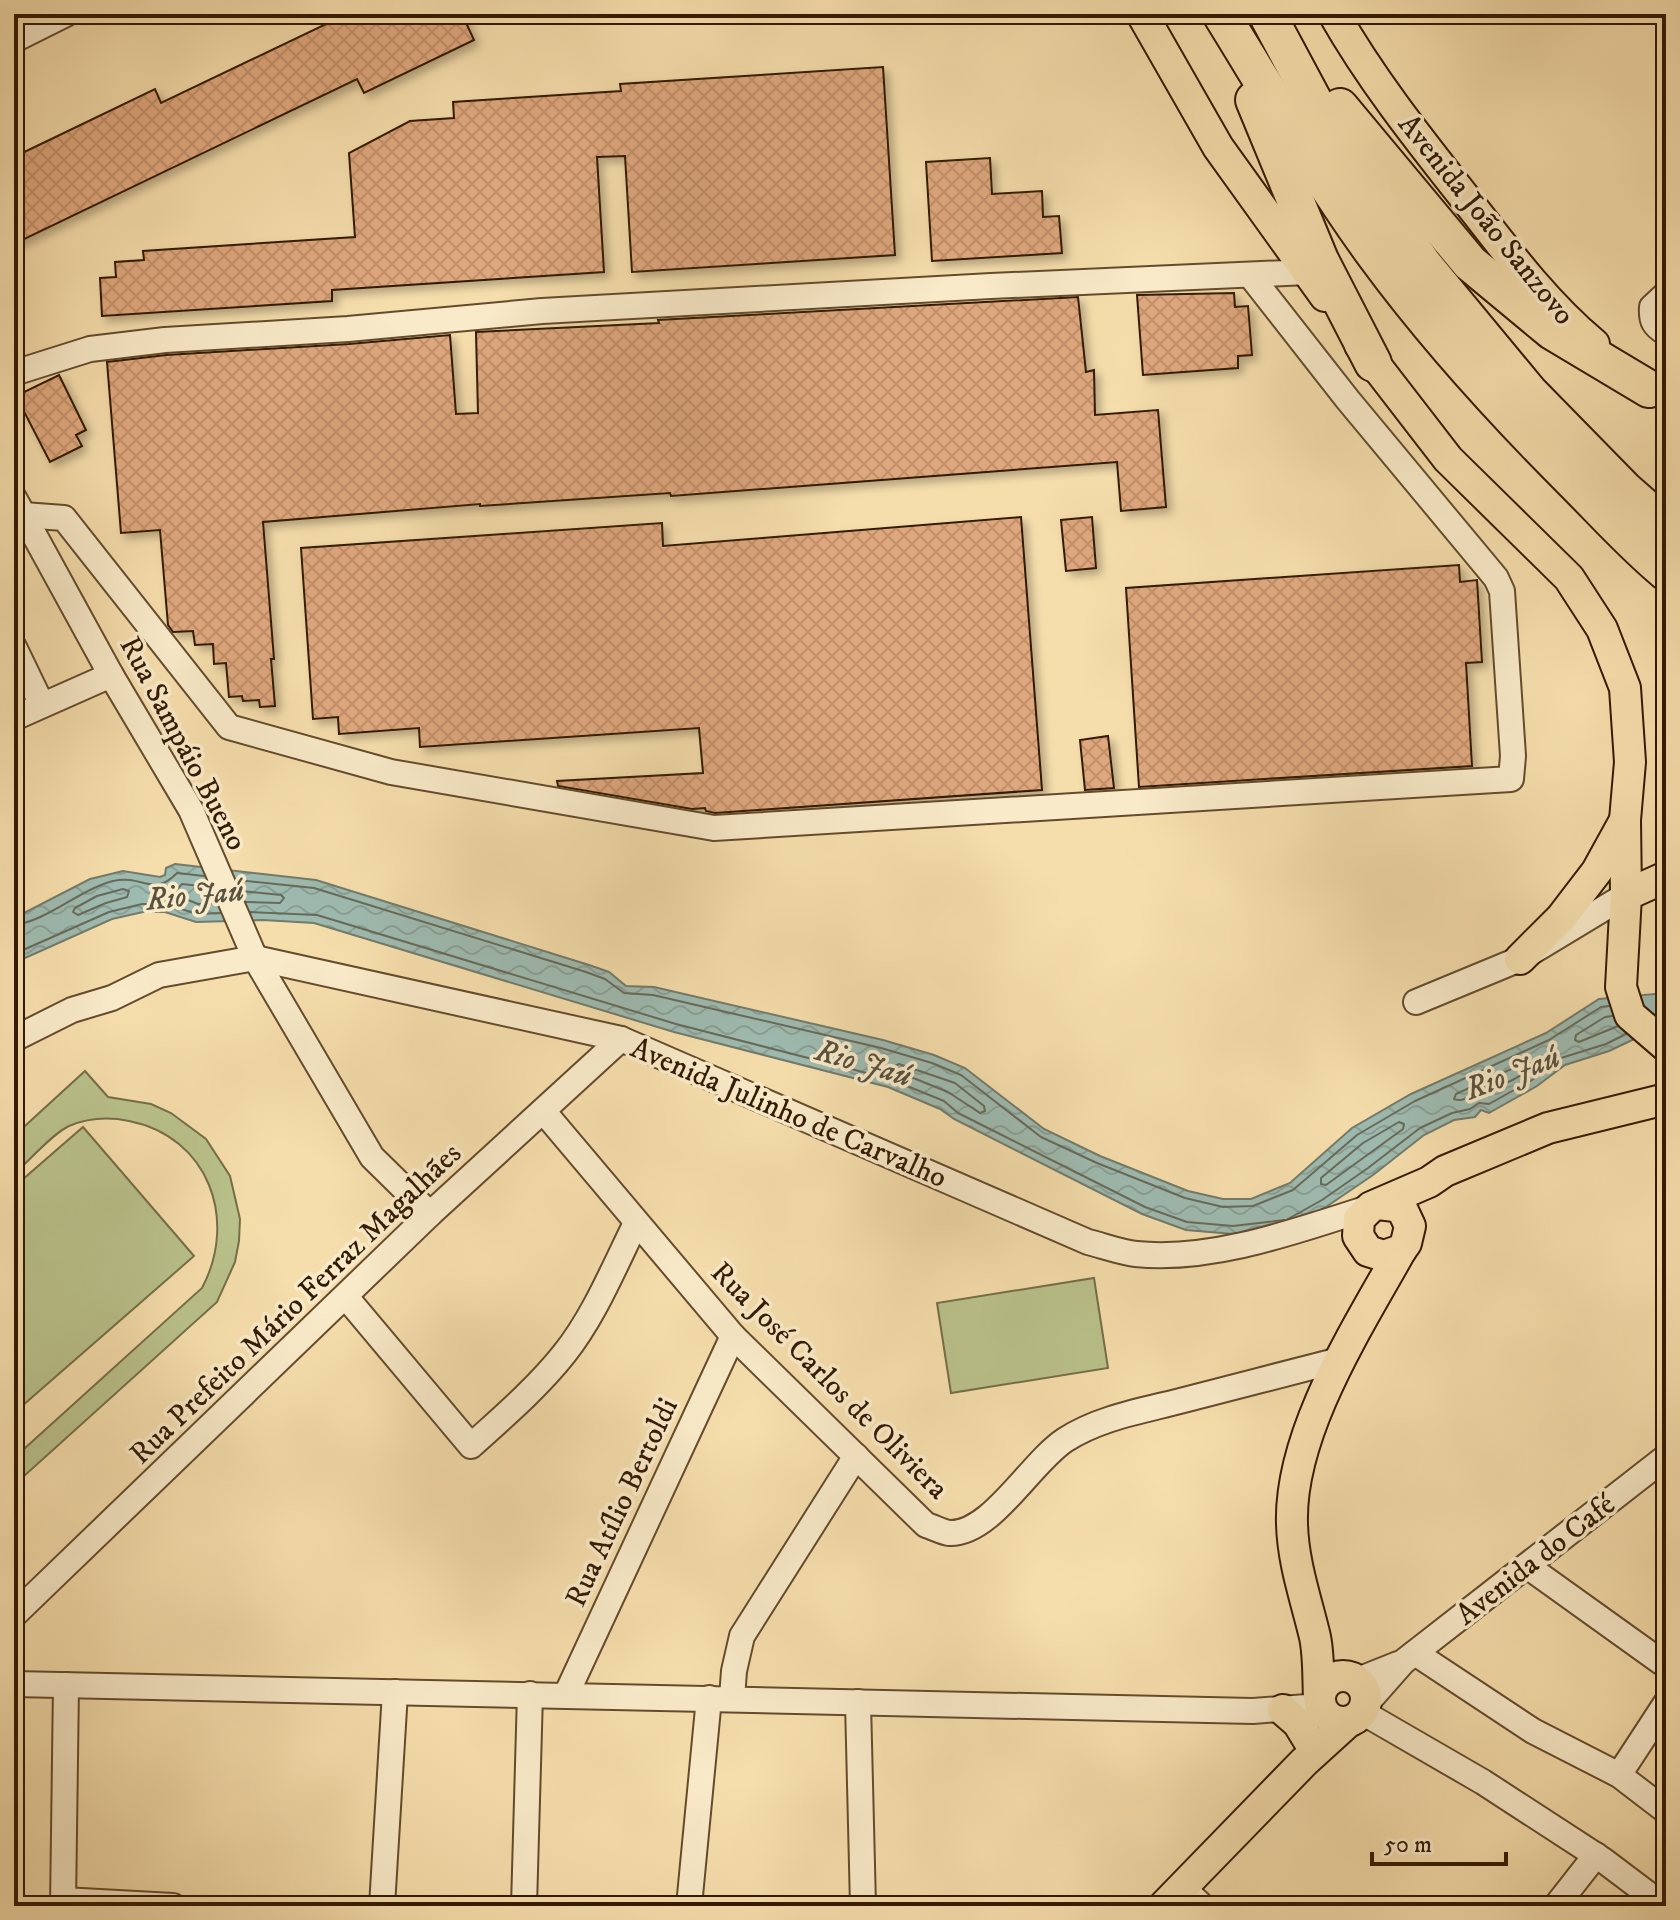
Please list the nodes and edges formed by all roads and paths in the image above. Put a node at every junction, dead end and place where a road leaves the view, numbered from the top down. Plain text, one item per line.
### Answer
1 (66, 14) edge
2 (1142, 14) edge
3 (1220, 14) edge
4 (1334, 14) edge
5 (1271, 22) edge
6 (14, 40) edge
7 (1308, 272) junction
8 (1250, 275) junction
9 (1666, 294) edge
10 (1666, 333) edge
11 (1373, 363) junction
12 (14, 373) edge
13 (1657, 394) edge
14 (18, 506) edge
15 (1666, 526) edge
16 (1666, 572) edge
17 (14, 647) edge
18 (111, 675) junction
19 (42, 705) junction
20 (14, 718) edge
21 (1625, 820) junction
22 (1666, 877) edge
23 (1626, 906) junction
24 (255, 958) junction
25 (1520, 959) junction
26 (1416, 1002) dead end
27 (14, 1039) edge
28 (621, 1039) junction
29 (1666, 1046) edge
30 (1666, 1077) edge
31 (1653, 1102) edge
32 (544, 1112) junction
33 (1437, 1176) junction
34 (1374, 1205) junction
35 (430, 1214) junction
36 (636, 1223) junction
37 (1315, 1224) junction
38 (1405, 1239) junction
39 (1365, 1248) junction
40 (346, 1297) junction
41 (1369, 1307) junction
42 (733, 1336) junction
43 (1339, 1360) junction
44 (856, 1456) junction
45 (1666, 1457) edge
46 (1527, 1566) junction
47 (14, 1615) edge
48 (1409, 1657) junction
49 (1666, 1661) edge
50 (14, 1684) edge
51 (66, 1685) junction
52 (395, 1692) junction
53 (530, 1694) junction
54 (566, 1695) junction
55 (720, 1698) junction
56 (858, 1702) junction
57 (1343, 1702) junction
58 (1666, 1703) edge
59 (1283, 1710) junction
60 (1308, 1754) junction
61 (1619, 1775) junction
62 (1666, 1811) edge
63 (1596, 1855) junction
64 (1183, 1900) edge
65 (63, 1903) edge
66 (173, 1906) edge
67 (382, 1906) edge
68 (524, 1906) edge
69 (689, 1906) edge
70 (863, 1906) edge
71 (1556, 1906) edge
72 (1664, 1906) edge

1 - 6 street
2 - 7 main road
3 - 11 highway
3 - 16 highway
4 - 13 main road, Avenida João Sanzovo
5 - 13 highway
5 - 15 highway
7 - 8 street
7 - 11 main road
8 - 12 street
8 - 14 street
9 - 10 street
11 - 21 main road
14 - 18 street, Rua Sampáio Bueno
17 - 19 street
18 - 19 street
18 - 24 street, Rua Sampáio Bueno
19 - 20 street
21 - 23 main road
21 - 25 main road
22 - 23 main road
23 - 25 street
23 - 29 main road
24 - 27 street
24 - 28 street, Avenida Julinho de Carvalho
24 - 35 street, Rua Sampáio Bueno
25 - 26 street
28 - 32 street, Rua Prefeito Mário Ferraz Magalhães
28 - 37 street, Avenida Julinho de Carvalho
30 - 31 main road, Avenida Julinho de Carvalho
31 - 33 main road, Avenida Julinho de Carvalho
32 - 35 street, Rua Prefeito Mário Ferraz Magalhães
32 - 36 street, Rua José Carlos de Oliviera
33 - 34 main road, Avenida Julinho de Carvalho
33 - 38 main road
34 - 37 street, Avenida Julinho de Carvalho
34 - 38 main road
34 - 39 main road
35 - 40 street, Rua Prefeito Mário Ferraz Magalhães
36 - 40 street
36 - 42 street, Rua José Carlos de Oliviera
37 - 39 street
38 - 39 main road
38 - 41 main road
39 - 41 main road
40 - 47 street, Rua Prefeito Mário Ferraz Magalhães
41 - 43 main road
42 - 44 street, Rua José Carlos de Oliviera
42 - 54 street, Rua Atílio Bertoldi
43 - 44 street, Rua José Carlos de Oliviera
43 - 57 main road
44 - 55 street
45 - 46 street, Avenida do Café
46 - 48 street, Avenida do Café
46 - 49 street
48 - 57 street, Avenida do Café
48 - 61 street
50 - 51 street
51 - 52 street
51 - 65 street
52 - 53 street
52 - 67 street
53 - 54 street
53 - 68 street
54 - 55 street
55 - 56 street
55 - 69 street
56 - 59 street
56 - 70 street
57 - 59 street
57 - 60 main road, Avenida do Café
57 - 63 street
58 - 61 street
59 - 60 main road
60 - 64 main road, Avenida do Café
61 - 62 street
63 - 71 street
63 - 72 street
65 - 66 street

